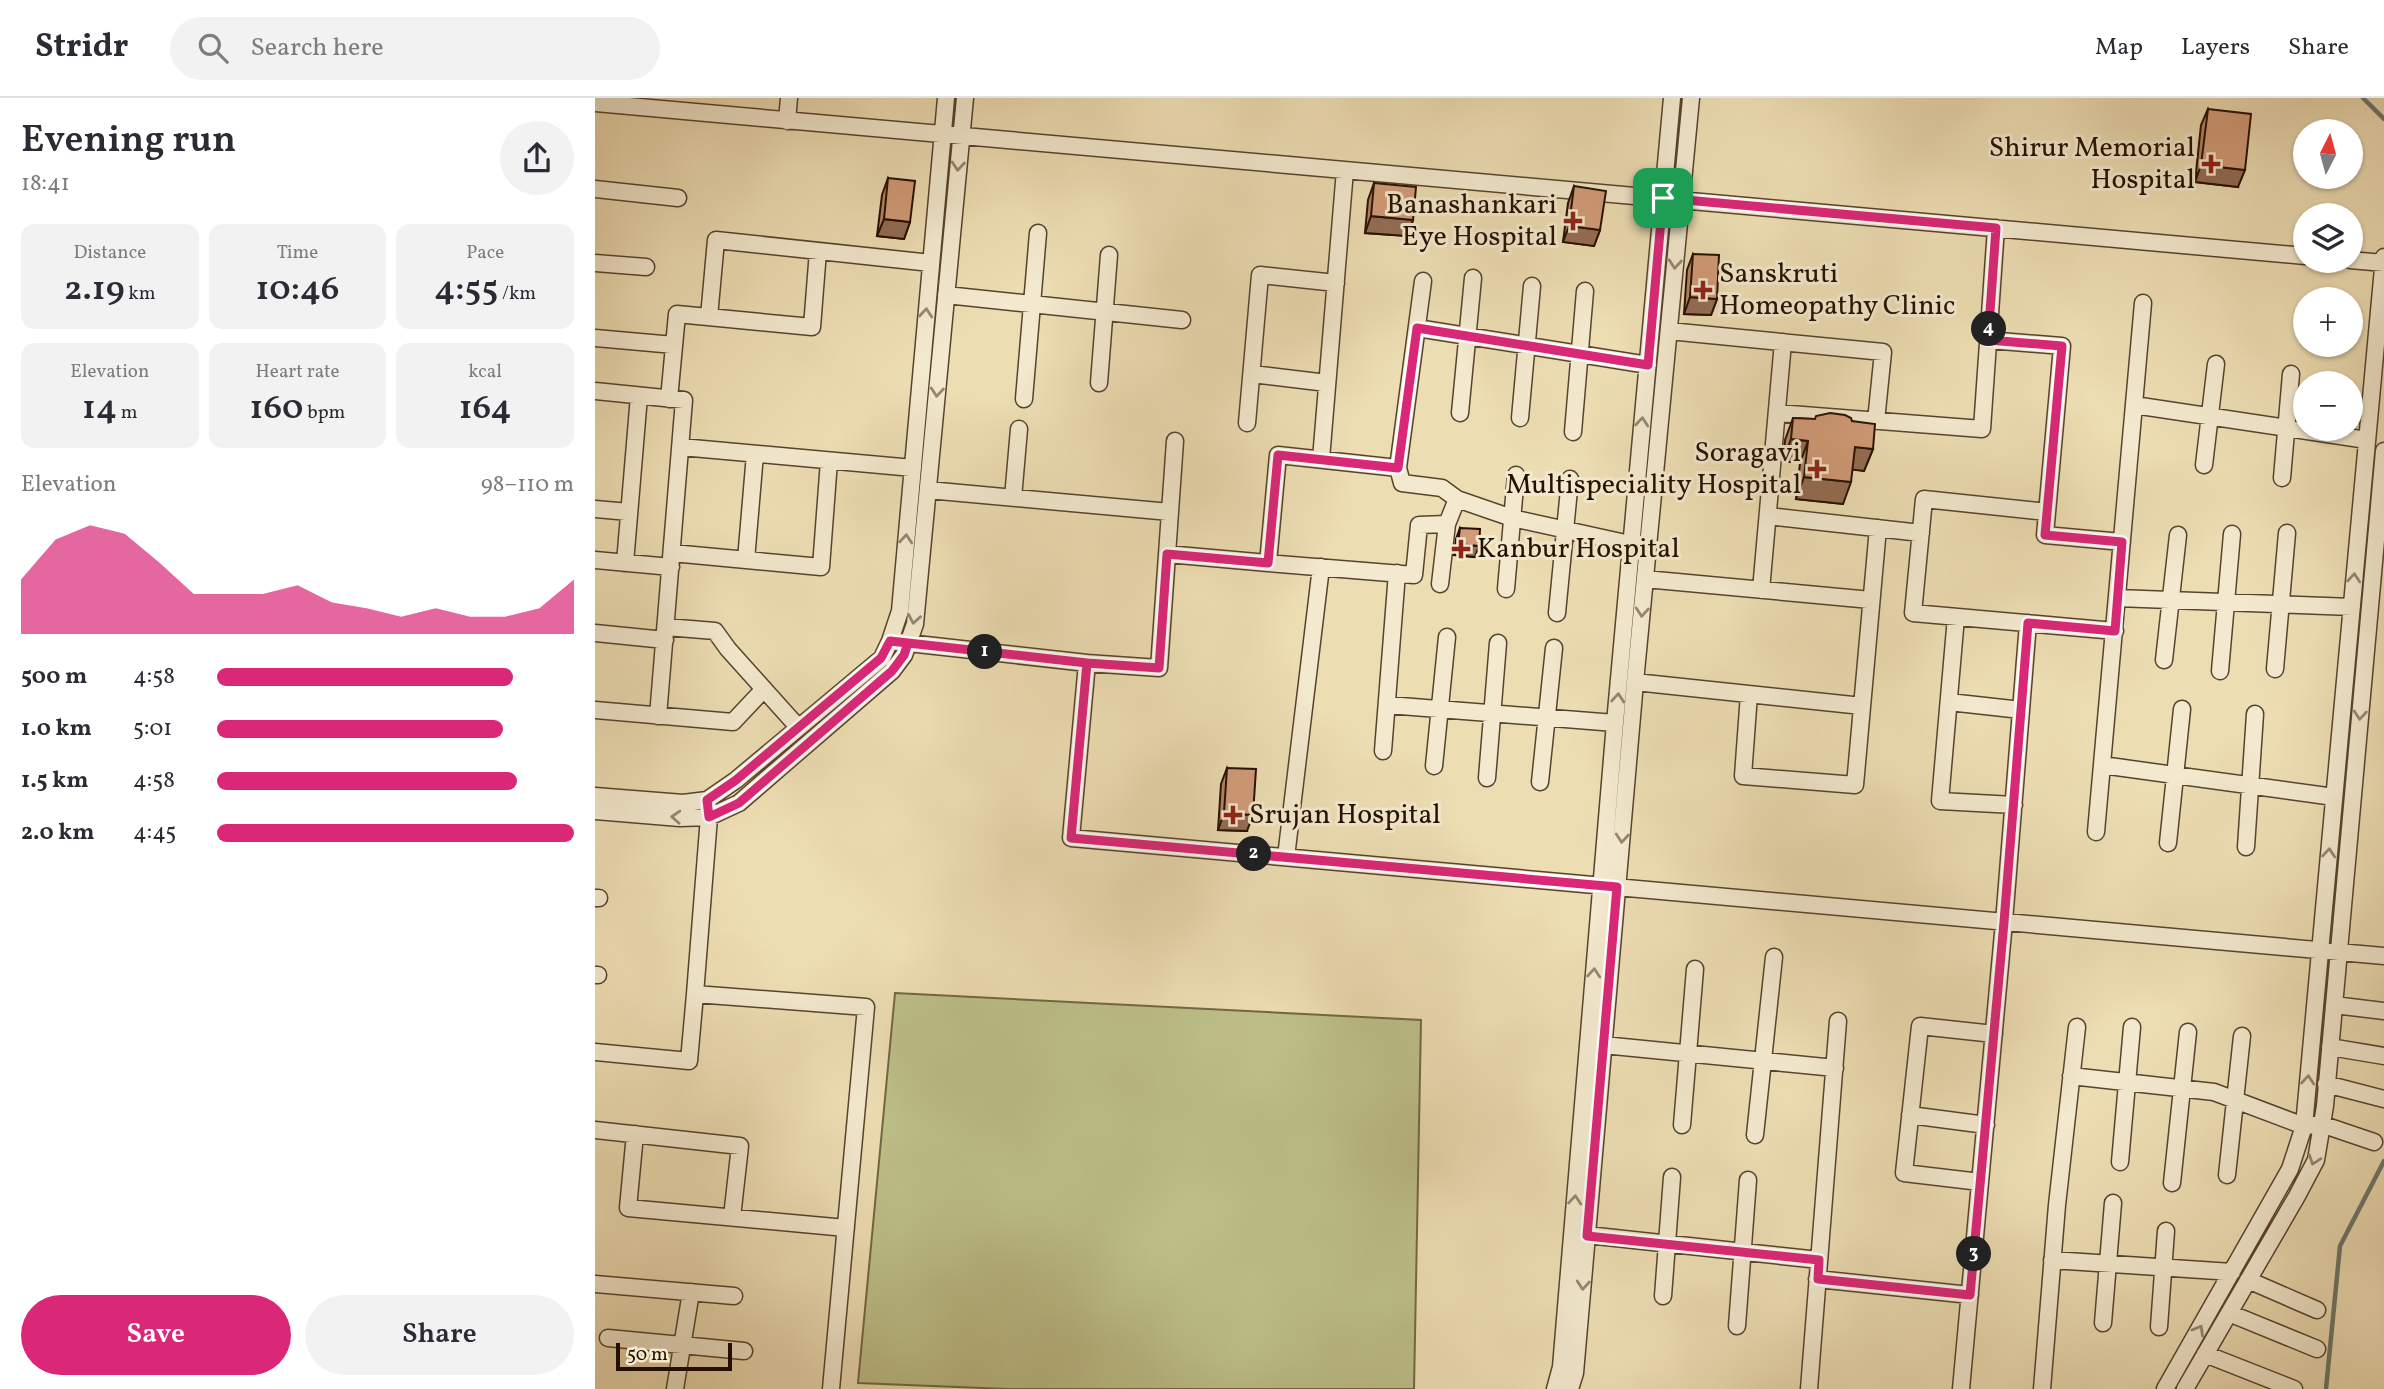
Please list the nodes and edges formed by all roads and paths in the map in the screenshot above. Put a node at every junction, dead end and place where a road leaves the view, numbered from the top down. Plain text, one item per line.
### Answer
1 (789, 98) edge
2 (946, 98) edge
3 (965, 98) edge
4 (1672, 98) edge
5 (1691, 98) edge
6 (595, 103) edge
7 (787, 121) junction
8 (942, 135) junction
9 (961, 136) junction
10 (1345, 170) junction
11 (595, 190) edge
12 (678, 198) dead end
13 (1663, 198) junction
14 (1682, 200) junction
15 (1996, 228) junction
16 (1038, 233) dead end
17 (818, 251) junction
18 (1109, 255) dead end
19 (2293, 255) edge
20 (2384, 257) edge
21 (2363, 261) edge
22 (595, 263) edge
23 (931, 263) junction
24 (2384, 263) edge
25 (646, 267) dead end
26 (1473, 278) dead end
27 (1423, 281) dead end
28 (1336, 283) junction
29 (1532, 286) dead end
30 (1585, 291) dead end
31 (946, 295) junction
32 (2143, 303) dead end
33 (1032, 304) junction
34 (1105, 312) junction
35 (709, 317) junction
36 (1182, 320) dead end
37 (1417, 328) junction
38 (1669, 331) junction
39 (1467, 336) junction
40 (595, 338) edge
41 (1988, 340) junction
42 (1783, 342) junction
43 (674, 345) junction
44 (1527, 345) junction
45 (1580, 354) junction
46 (2216, 364) dead end
47 (1648, 365) junction
48 (1252, 374) junction
49 (2291, 374) dead end
50 (1099, 383) dead end
51 (1327, 383) junction
52 (595, 391) edge
53 (639, 396) junction
54 (669, 399) junction
55 (1024, 399) dead end
56 (2134, 405) junction
57 (1460, 413) dead end
58 (1777, 414) junction
59 (2210, 416) junction
60 (1520, 418) dead end
61 (1877, 421) junction
62 (1247, 423) dead end
63 (2286, 427) junction
64 (1019, 429) dead end
65 (1573, 432) dead end
66 (2367, 440) junction
67 (1175, 442) dead end
68 (681, 447) junction
69 (2384, 452) edge
70 (755, 454) junction
71 (1321, 459) junction
72 (829, 461) junction
73 (2204, 465) dead end
74 (912, 468) junction
75 (1398, 468) junction
76 (1515, 475) dead end
77 (2282, 478) dead end
78 (1570, 479) dead end
79 (928, 491) junction
80 (1013, 498) junction
81 (1457, 499) junction
82 (595, 509) edge
83 (629, 512) junction
84 (1170, 512) junction
85 (2047, 512) junction
86 (1768, 516) junction
87 (1512, 518) junction
88 (1447, 524) junction
89 (1878, 528) junction
90 (1565, 530) junction
91 (1921, 533) junction
92 (2287, 533) dead end
93 (2232, 534) dead end
94 (2178, 535) dead end
95 (2122, 542) junction
96 (1631, 545) junction
97 (1648, 547) junction
98 (1167, 554) junction
99 (595, 560) edge
100 (672, 560) junction
101 (746, 560) junction
102 (625, 563) junction
103 (1268, 563) junction
104 (1321, 568) junction
105 (1397, 573) junction
106 (1645, 579) junction
107 (1440, 584) dead end
108 (1506, 589) dead end
109 (1761, 590) junction
110 (2117, 598) junction
111 (1871, 600) junction
112 (2171, 600) junction
113 (2226, 602) junction
114 (2281, 604) junction
115 (2352, 607) junction
116 (1557, 613) dead end
117 (1956, 617) junction
118 (2028, 623) junction
119 (2115, 631) junction
120 (595, 633) edge
121 (666, 634) junction
122 (1447, 637) dead end
123 (890, 641) junction
124 (908, 643) junction
125 (1499, 643) dead end
126 (1554, 648) dead end
127 (2165, 660) dead end
128 (1087, 663) junction
129 (2276, 669) dead end
130 (2220, 671) dead end
131 (1635, 682) junction
132 (764, 689) junction
133 (1749, 694) junction
134 (1949, 702) junction
135 (1388, 705) junction
136 (1862, 706) junction
137 (1440, 709) junction
138 (2182, 709) dead end
139 (595, 710) edge
140 (2021, 710) junction
141 (1493, 713) junction
142 (2255, 713) dead end
143 (658, 716) junction
144 (1547, 718) junction
145 (1615, 723) junction
146 (798, 727) junction
147 (1383, 751) dead end
148 (2102, 765) junction
149 (1434, 766) dead end
150 (2175, 775) junction
151 (1487, 778) dead end
152 (1540, 782) dead end
153 (2250, 785) junction
154 (595, 796) edge
155 (2334, 797) junction
156 (707, 800) junction
157 (2014, 805) junction
158 (595, 811) edge
159 (709, 817) junction
160 (2096, 832) dead end
161 (2168, 844) dead end
162 (2246, 847) dead end
163 (1286, 857) junction
164 (1610, 886) junction
165 (2004, 922) junction
166 (2320, 950) junction
167 (2339, 952) junction
168 (2384, 956) edge
169 (1774, 957) dead end
170 (1695, 969) dead end
171 (695, 994) junction
172 (2334, 1005) junction
173 (2384, 1011) edge
174 (1838, 1021) dead end
175 (2077, 1027) dead end
176 (2132, 1027) dead end
177 (2188, 1032) dead end
178 (1994, 1034) junction
179 (2242, 1036) dead end
180 (1603, 1045) junction
181 (2330, 1047) junction
182 (595, 1052) edge
183 (1688, 1054) junction
184 (2384, 1056) edge
185 (1763, 1061) junction
186 (1835, 1068) junction
187 (2071, 1076) junction
188 (2127, 1083) junction
189 (2326, 1084) junction
190 (2182, 1088) junction
191 (2384, 1099) edge
192 (2235, 1100) junction
193 (1910, 1115) junction
194 (2321, 1124) junction
195 (1682, 1125) dead end
196 (1986, 1125) junction
197 (2304, 1126) junction
198 (595, 1130) edge
199 (635, 1134) junction
200 (1755, 1135) dead end
201 (2374, 1142) dead end
202 (2120, 1162) dead end
203 (2227, 1175) dead end
204 (1672, 1177) dead end
205 (1748, 1180) dead end
206 (1980, 1182) junction
207 (2172, 1183) dead end
208 (2113, 1203) dead end
209 (732, 1217) junction
210 (846, 1228) junction
211 (2166, 1231) dead end
212 (1587, 1236) junction
213 (1667, 1244) junction
214 (1742, 1252) junction
215 (1819, 1260) junction
216 (2052, 1260) junction
217 (2108, 1264) junction
218 (2163, 1267) junction
219 (2232, 1272) junction
220 (1818, 1279) junction
221 (2248, 1280) junction
222 (595, 1284) edge
223 (691, 1292) junction
224 (1970, 1295) junction
225 (734, 1296) dead end
226 (1663, 1296) dead end
227 (2317, 1310) dead end
228 (2229, 1313) junction
229 (2103, 1322) dead end
230 (1737, 1326) dead end
231 (2159, 1327) dead end
232 (608, 1338) dead end
233 (682, 1345) junction
234 (2317, 1349) dead end
235 (744, 1351) dead end
236 (2205, 1354) junction
237 (675, 1389) edge
238 (831, 1389) edge
239 (1555, 1389) edge
240 (1570, 1389) edge
241 (1809, 1389) edge
242 (1961, 1389) edge
243 (2042, 1389) edge
244 (2165, 1389) edge
245 (2185, 1389) edge
246 (2294, 1389) edge

1 - 7 street
2 - 8 street
3 - 9 street
4 - 13 street
5 - 14 street
6 - 7 street
7 - 8 street
8 - 9 street
8 - 23 street
9 - 10 street
9 -> 31 street
10 - 13 street
10 - 28 street
11 - 12 street
13 - 14 street
13 - 47 street
14 - 15 street
14 -> 38 street
15 - 19 street
15 - 41 street
16 - 33 street
17 - 23 street
17 - 35 street
17 - 35 street
18 - 34 street
20 - 24 street
21 - 24 street
22 - 25 street
74 -> 23 street
24 - 66 street
26 - 39 street
27 - 37 street
28 - 48 street
28 - 51 street
29 - 44 street
30 - 45 street
31 - 33 street
31 -> 79 street
32 - 56 street
33 - 34 street
33 - 55 street
34 - 36 street
34 - 50 street
35 - 43 street
37 - 39 street
37 - 75 street
38 - 42 street
38 - 97 street
39 - 44 street
39 - 57 street
40 - 43 street
41 - 61 street
41 - 85 street
42 - 58 street
42 - 61 street
43 - 54 street
44 - 45 street
44 - 60 street
45 - 47 street
45 - 65 street
46 - 59 street
96 -> 47 street
48 - 51 street
48 - 62 street
49 - 63 street
51 - 71 street
52 - 53 street
53 - 54 street
53 - 83 street
54 - 68 street
56 - 59 street
56 - 95 street
58 - 61 street
58 - 86 street
59 - 63 street
59 - 73 street
63 - 66 street
63 - 77 street
64 - 80 street
115 -> 66 street
67 - 84 street
68 - 70 street
68 - 100 street
69 -> 167 street
70 - 72 street
70 - 101 street
71 - 75 street
71 - 103 street
72 - 74 street
72 - 101 street
123 -> 74 street
75 - 81 street
76 - 87 street
78 - 90 street
79 - 80 street
79 -> 124 street
80 - 84 street
81 - 87 street
81 - 88 street
82 - 83 street
83 - 102 street
84 - 98 street
85 - 91 street
85 - 95 street
86 - 89 street
86 - 109 street
87 - 90 street
87 - 108 street
88 - 105 street
88 - 107 street
89 - 91 street
89 - 111 street
90 - 96 street
90 - 116 street
91 - 117 street
92 - 114 street
93 - 113 street
94 - 112 street
95 - 110 street
96 - 97 street
145 -> 96 street
97 - 106 street
98 - 103 street
98 - 128 street
99 - 102 street
100 - 101 street
100 - 102 street
100 - 121 street
103 - 104 street
104 - 105 street
104 - 163 street
105 - 135 street
106 - 109 street
106 -> 131 street
109 - 111 street
110 - 112 street
110 - 119 street
111 - 136 street
112 - 113 street
112 - 127 street
113 - 114 street
113 - 130 street
114 - 115 street
114 - 129 street
115 - 155 street
117 - 118 street
117 - 134 street
118 - 119 street
118 - 140 street
119 - 148 street
120 - 121 street
121 - 132 street
121 - 143 street
122 - 137 street
123 - 124 street
123 - 146 street
124 - 128 street
124 - 159 street
125 - 141 street
126 - 144 street
128 - 163 street
131 - 133 street
131 -> 164 street
132 - 143 street
132 - 146 street
133 - 136 street
133 - 136 street
134 - 140 street
134 - 157 street
135 - 137 street
135 - 147 street
137 - 141 street
137 - 149 street
138 - 150 street
139 - 143 street
140 - 157 street
141 - 144 street
141 - 151 street
142 - 153 street
144 - 145 street
144 - 152 street
145 - 164 street
146 - 156 street
148 - 150 street
148 - 160 street
150 - 153 street
150 - 161 street
153 - 155 street
153 - 162 street
154 - 156 street
166 -> 155 street
156 - 159 street
157 - 165 street
159 -> 158 street
159 - 171 street
163 - 164 street
164 - 165 street
164 - 180 street
239 -> 164 street
165 - 166 street
165 - 178 street
166 - 167 street
197 -> 166 street
167 - 168 street
167 - 172 street
169 - 185 street
170 - 183 street
171 - 182 street
171 - 210 street
172 - 173 street
172 - 181 street
174 - 186 street
175 - 187 street
176 - 188 street
177 - 190 street
178 - 193 street
178 - 196 street
179 - 192 street
180 - 183 street
180 - 212 street
181 - 184 street
181 - 189 street
183 - 185 street
183 - 195 street
185 - 186 street
185 - 200 street
186 - 215 street
187 - 188 street
187 - 216 street
188 - 190 street
188 - 202 street
189 - 191 street
189 - 194 street
190 - 192 street
190 - 207 street
192 - 197 street
192 - 203 street
193 - 196 street
193 - 206 street
194 - 197 street
194 - 201 street
194 -> 221 street
196 - 206 street
197 - 219 street
198 - 199 street
199 - 209 street
199 - 209 street
204 - 213 street
205 - 214 street
206 - 224 street
208 - 217 street
209 - 210 street
210 - 238 street
211 - 218 street
212 - 213 street
212 -> 240 street
213 - 214 street
213 - 226 street
214 - 215 street
214 - 230 street
215 - 220 street
216 - 217 street
216 - 243 street
217 - 218 street
217 - 229 street
218 - 219 street
218 - 231 street
244 -> 219 street
220 - 224 street
220 - 241 street
221 - 227 street
221 - 228 street
222 - 223 street
223 - 225 street
223 - 233 street
224 - 242 street
228 - 234 street
228 - 236 street
232 - 233 street
233 - 235 street
233 - 237 street
236 - 245 street
236 - 246 street

